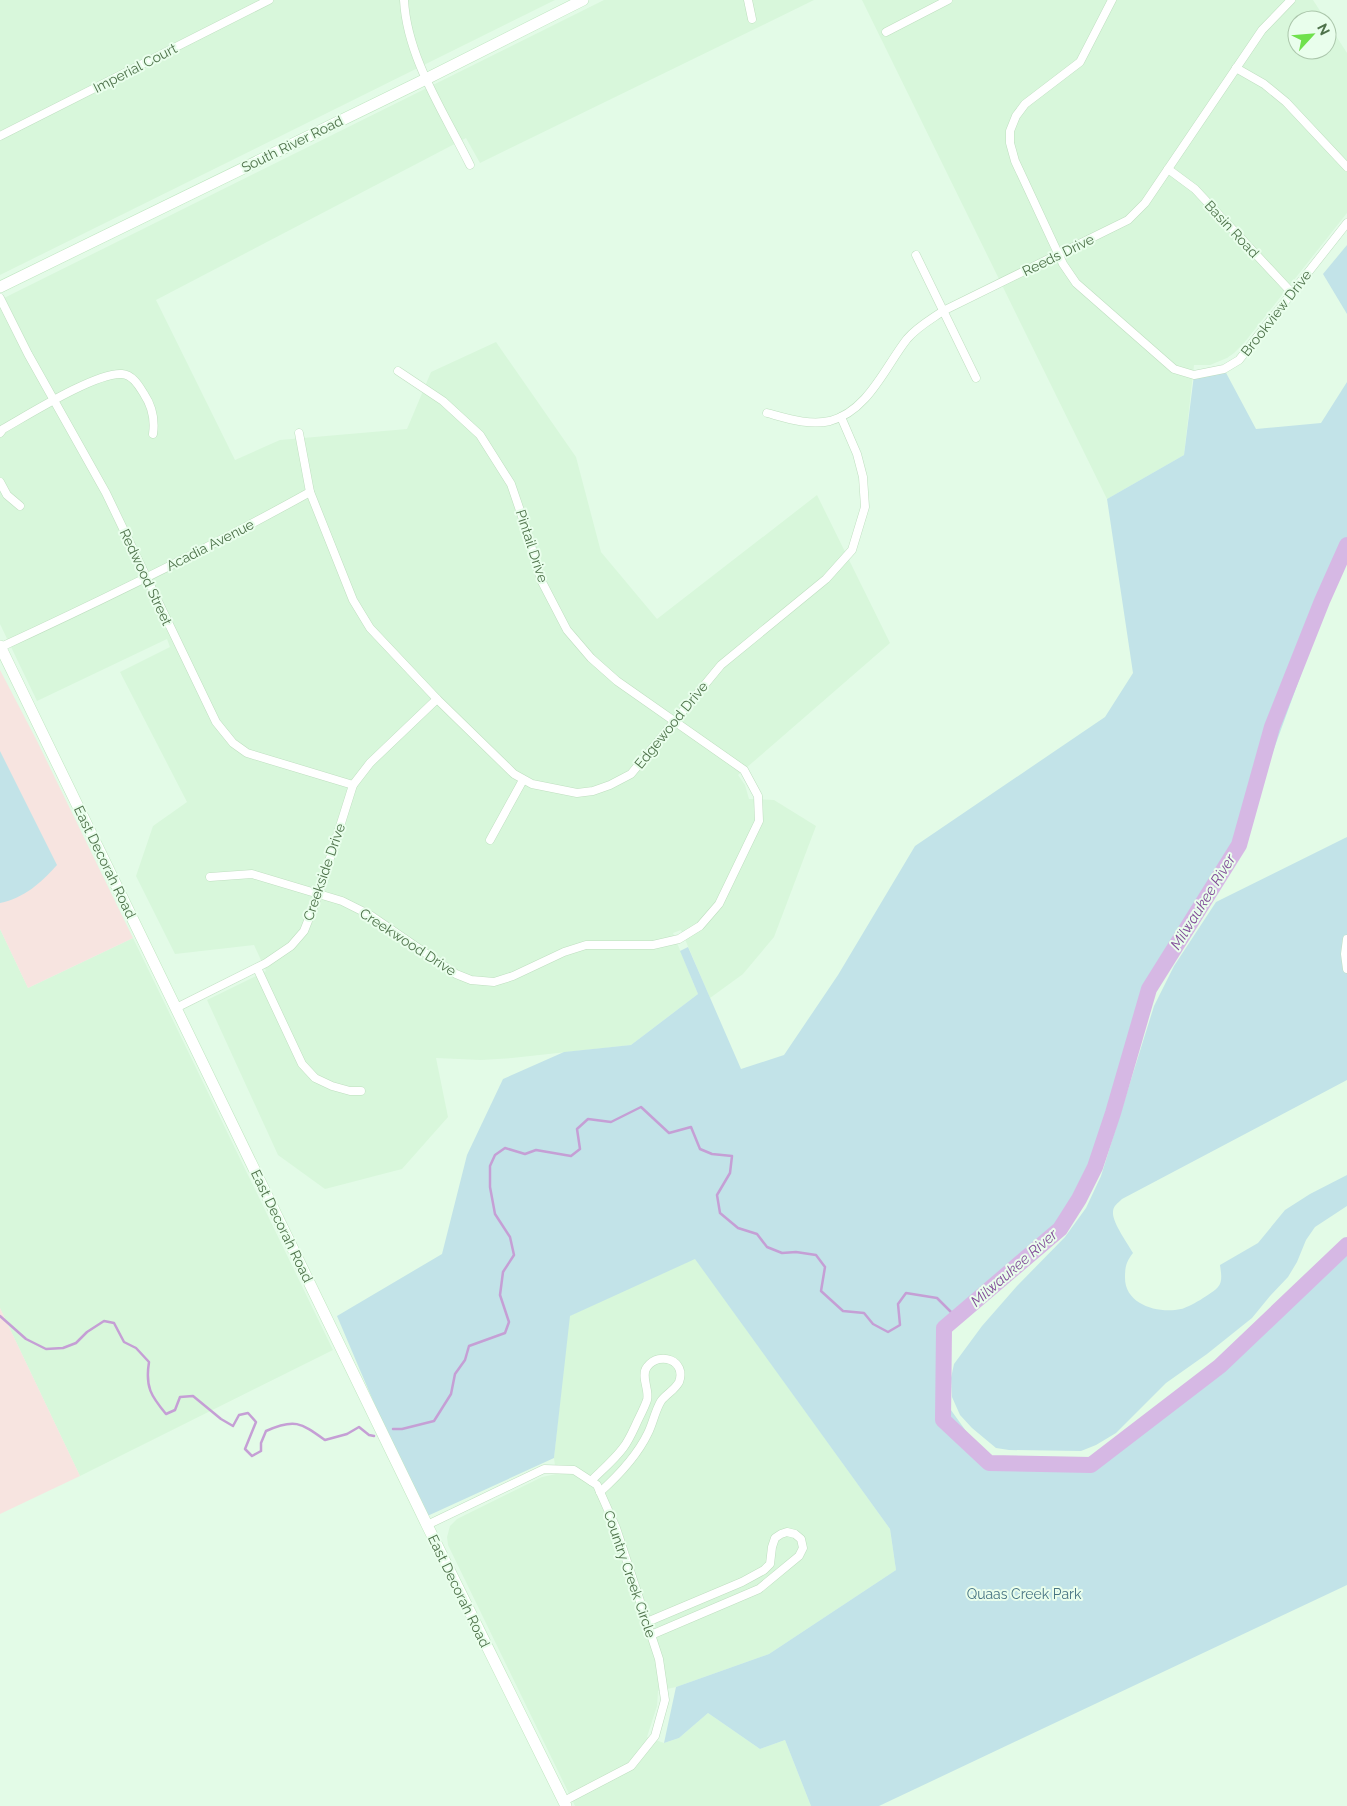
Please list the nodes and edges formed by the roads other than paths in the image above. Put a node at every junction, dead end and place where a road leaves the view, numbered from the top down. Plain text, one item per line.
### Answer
1 (269, 0) edge
2 (404, 0) edge
3 (583, 0) edge
4 (748, 0) edge
5 (948, 0) edge
6 (1112, 0) edge
7 (1291, 0) edge
8 (752, 19) dead end
9 (886, 32) dead end
10 (1236, 68) junction
11 (426, 79) junction
12 (0, 136) edge
13 (470, 165) dead end
14 (1347, 167) edge
15 (1168, 169) junction
16 (1347, 223) edge
17 (1058, 254) junction
18 (916, 255) dead end
19 (0, 287) edge
20 (1292, 293) junction
21 (0, 298) edge
22 (943, 311) junction
23 (398, 371) dead end
24 (976, 378) dead end
25 (54, 400) junction
26 (766, 413) dead end
27 (841, 417) junction
28 (0, 433) edge
29 (298, 433) dead end
30 (154, 434) dead end
31 (0, 482) edge
32 (310, 492) junction
33 (20, 506) dead end
34 (146, 578) junction
35 (0, 647) edge
36 (437, 699) junction
37 (675, 722) junction
38 (523, 780) junction
39 (353, 785) junction
40 (758, 796) joint
41 (490, 840) dead end
42 (210, 877) dead end
43 (319, 893) junction
44 (1347, 939) edge
45 (257, 968) junction
46 (1347, 969) edge
47 (176, 1008) junction
48 (362, 1091) dead end
49 (591, 1481) junction
50 (600, 1492) junction
51 (427, 1525) junction
52 (647, 1622) junction
53 (651, 1635) junction
54 (565, 1803) edge

1 - 12 street, Imperial Court
2 - 11 street
3 - 11 street, South River Road
4 - 8 street
5 - 9 street
6 - 17 street, Brookview Drive
7 - 10 street, Reeds Drive
10 - 14 street
10 - 15 street, Reeds Drive
11 - 13 street
11 - 19 street, South River Road
15 - 17 street, Reeds Drive
15 - 20 street, Basin Road
16 - 20 street, Brookview Drive
17 - 20 street, Brookview Drive
17 - 22 street, Reeds Drive
18 - 22 street
21 - 25 street, Redwood Street
22 - 24 street
22 - 27 street, Reeds Drive
23 - 37 street, Pintail Drive
25 - 28 street
25 - 30 street
25 - 34 street, Redwood Street
26 - 27 street, Reeds Drive
27 - 37 street, Edgewood Drive
29 - 32 street, Edgewood Drive
31 - 33 street
32 - 34 street, Acadia Avenue
32 - 36 street, Edgewood Drive
34 - 35 street, Acadia Avenue
34 - 39 street, Redwood Street
35 - 47 street, East Decorah Road
36 - 38 street, Edgewood Drive
36 - 39 street, Creekside Drive
37 - 38 street, Edgewood Drive
37 - 40 street, Pintail Drive
38 - 41 street
39 - 43 street, Creekside Drive
40 - 43 street, Creekwood Drive
42 - 43 street, Creekwood Drive
43 - 45 street, Creekside Drive
44 - 46 street
45 - 47 street, Creekside Drive
45 - 48 street
47 - 51 street, East Decorah Road
49 - 50 street, Country Creek Circle
49 - 50 street
49 - 51 street, Country Creek Circle
50 - 52 street, Country Creek Circle
51 - 54 street, East Decorah Road
52 - 53 street, Country Creek Circle
52 - 53 street
53 - 54 street, Country Creek Circle

